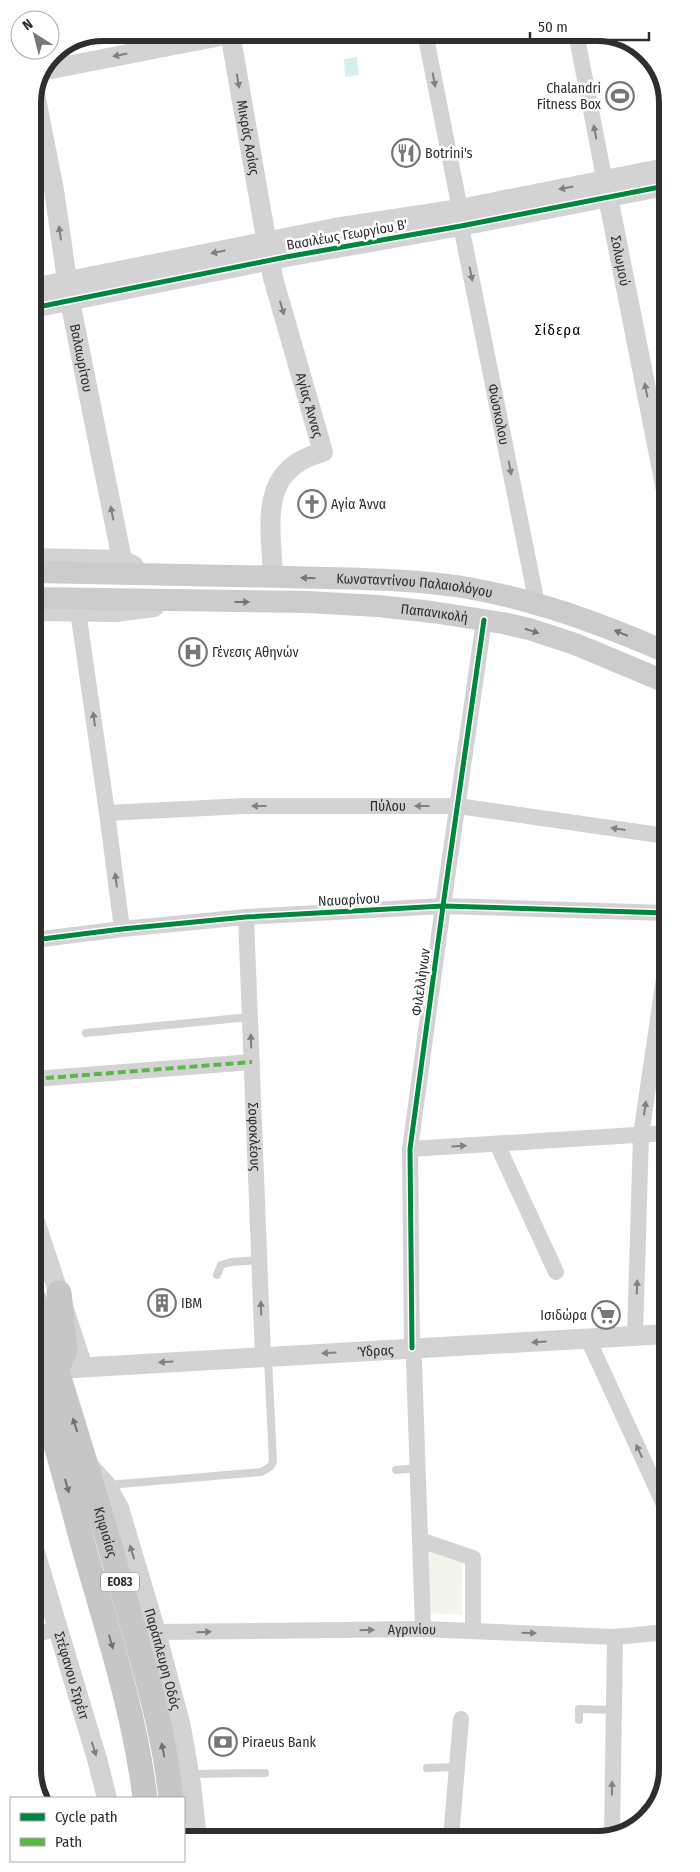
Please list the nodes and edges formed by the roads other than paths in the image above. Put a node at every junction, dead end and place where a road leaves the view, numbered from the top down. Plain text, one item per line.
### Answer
1 (192, 41) edge
2 (233, 41) edge
3 (427, 41) edge
4 (578, 41) edge
5 (52, 69) edge
6 (41, 124) edge
7 (659, 170) edge
8 (659, 186) edge
9 (606, 189) junction
10 (460, 218) junction
11 (268, 251) junction
12 (66, 281) junction
13 (41, 286) edge
14 (70, 301) junction
15 (41, 306) edge
16 (659, 455) edge
17 (41, 558) edge
18 (122, 560) junction
19 (41, 572) edge
20 (154, 575) junction
21 (272, 577) junction
22 (41, 598) edge
23 (194, 601) junction
24 (537, 604) junction
25 (41, 611) edge
26 (78, 611) junction
27 (484, 620) junction
28 (659, 649) edge
29 (659, 679) edge
30 (458, 806) junction
31 (107, 813) junction
32 (659, 835) edge
33 (443, 906) junction
34 (659, 913) edge
35 (246, 917) junction
36 (122, 929) junction
37 (41, 939) edge
38 (659, 1013) edge
39 (250, 1017) junction
40 (86, 1033) dead end
41 (252, 1062) junction
42 (41, 1079) edge
43 (659, 1134) edge
44 (641, 1135) junction
45 (497, 1144) junction
46 (410, 1149) junction
47 (41, 1239) edge
48 (259, 1260) junction
49 (556, 1272) dead end
50 (217, 1275) dead end
51 (59, 1294) junction
52 (659, 1335) edge
53 (636, 1336) junction
54 (588, 1339) junction
55 (41, 1340) edge
56 (413, 1355) junction
57 (266, 1357) junction
58 (83, 1367) junction
59 (46, 1370) edge
60 (86, 1463) junction
61 (418, 1468) junction
62 (396, 1470) dead end
63 (106, 1485) junction
64 (659, 1494) edge
65 (420, 1540) junction
66 (41, 1573) edge
67 (57, 1628) junction
68 (423, 1629) junction
69 (156, 1632) junction
70 (473, 1632) junction
71 (41, 1633) edge
72 (659, 1633) edge
73 (615, 1637) junction
74 (143, 1662) junction
75 (613, 1710) junction
76 (461, 1719) dead end
77 (579, 1720) dead end
78 (457, 1767) junction
79 (427, 1768) dead end
80 (265, 1773) dead end
81 (190, 1774) junction
82 (108, 1797) edge
83 (145, 1797) edge
84 (172, 1797) edge
85 (612, 1829) edge
86 (196, 1831) edge
87 (452, 1831) edge

1 -> 5 street
2 -> 11 street, Μικράς Ασίας
3 -> 10 street, Φώσκολου
9 -> 4 street, Σολωμού
12 -> 6 street, Βαλαωρίτου
7 - 9 street, Βασιλέως Γεωργίου Β'
8 - 9 street, Βασιλέως Γεωργίου Β'
9 - 10 street, Βασιλέως Γεωργίου Β'
16 -> 9 street, Σολωμού
10 - 11 street, Βασιλέως Γεωργίου Β'
10 -> 24 street, Φώσκολου
11 -> 12 street, Βασιλέως Γεωργίου Β'
11 - 14 street, Βασιλέως Γεωργίου Β'
11 -> 21 street, Αγίας Άννας
12 - 13 street, Βασιλέως Γεωργίου Β'
12 - 14 street, Βαλαωρίτου
14 - 15 street, Βασιλέως Γεωργίου Β'
18 -> 14 street, Βαλαωρίτου
17 - 18 street, Κωνσταντίνου Παλαιολόγου
18 - 20 street, Κωνσταντίνου Παλαιολόγου
19 - 20 main road, Κωνσταντίνου Παλαιολόγου
20 - 21 main road, Κωνσταντίνου Παλαιολόγου
24 -> 21 main road, Κωνσταντίνου Παλαιολόγου
22 - 23 main road, Παπανικολή
23 - 26 street, Παπανικολή
23 -> 27 main road, Παπανικολή
28 -> 24 main road, Κωνσταντίνου Παλαιολόγου
25 - 26 street, Παπανικολή
31 -> 26 street
27 -> 29 main road, Παπανικολή
27 - 30 street, Φιλελλήνων
30 -> 31 street, Πύλου
32 -> 30 street, Πύλου
30 - 33 street, Φιλελλήνων
36 -> 31 street
33 - 34 street, Ναυαρίνου
33 - 35 street, Ναυαρίνου
33 - 46 street, Φιλελλήνων
35 - 36 street, Ναυαρίνου
35 - 39 street, Σοφοκλέους
36 - 37 street, Ναυαρίνου
44 -> 38 street
39 - 40 lane
41 -> 39 street, Σοφοκλέους
41 - 42 street
41 - 48 street, Σοφοκλέους
43 - 44 street
44 - 45 street
53 -> 44 street
46 -> 45 street
45 - 49 street
46 - 56 street, Φιλελλήνων
47 - 51 street
48 - 50 lane
57 -> 48 street, Σοφοκλέους
51 - 58 street
51 - 59 main road
52 - 53 street, Ύδρας
53 - 54 street, Ύδρας
54 -> 56 street, Ύδρας
64 -> 54 street
55 - 59 main road, Κηφισίας / ΕΟ83
56 -> 57 street, Ύδρας
56 - 61 street, Φιλελλήνων
57 -> 58 street, Ύδρας
57 - 63 lane
58 - 59 street, Ύδρας
60 -> 59 main road, Κηφισίας / ΕΟ83
59 -> 83 main road, Κηφισίας / ΕΟ83
60 - 63 street, Παράπλευρη Οδός
60 - 74 main road, Κηφισίας / ΕΟ83
61 - 62 lane
61 - 65 street, Φιλελλήνων
69 -> 63 street, Παράπλευρη Οδός
65 - 68 street, Φιλελλήνων
65 - 70 street
66 - 67 street, Στέφανου Στρέιτ
67 - 71 street
67 -> 82 street, Στέφανου Στρέιτ
69 -> 68 street, Αγρινίου
68 - 70 street, Αγρινίου
69 - 74 main road
69 - 81 street, Παράπλευρη Οδός
70 -> 73 street, Αγρινίου
72 - 73 street, Αγρινίου
73 - 75 street
84 -> 74 main road, Κηφισίας / ΕΟ83
75 - 77 lane
85 -> 75 street
76 - 78 street
78 - 79 lane
78 - 87 street
80 - 81 lane
81 - 86 street, Παράπλευρη Οδός

